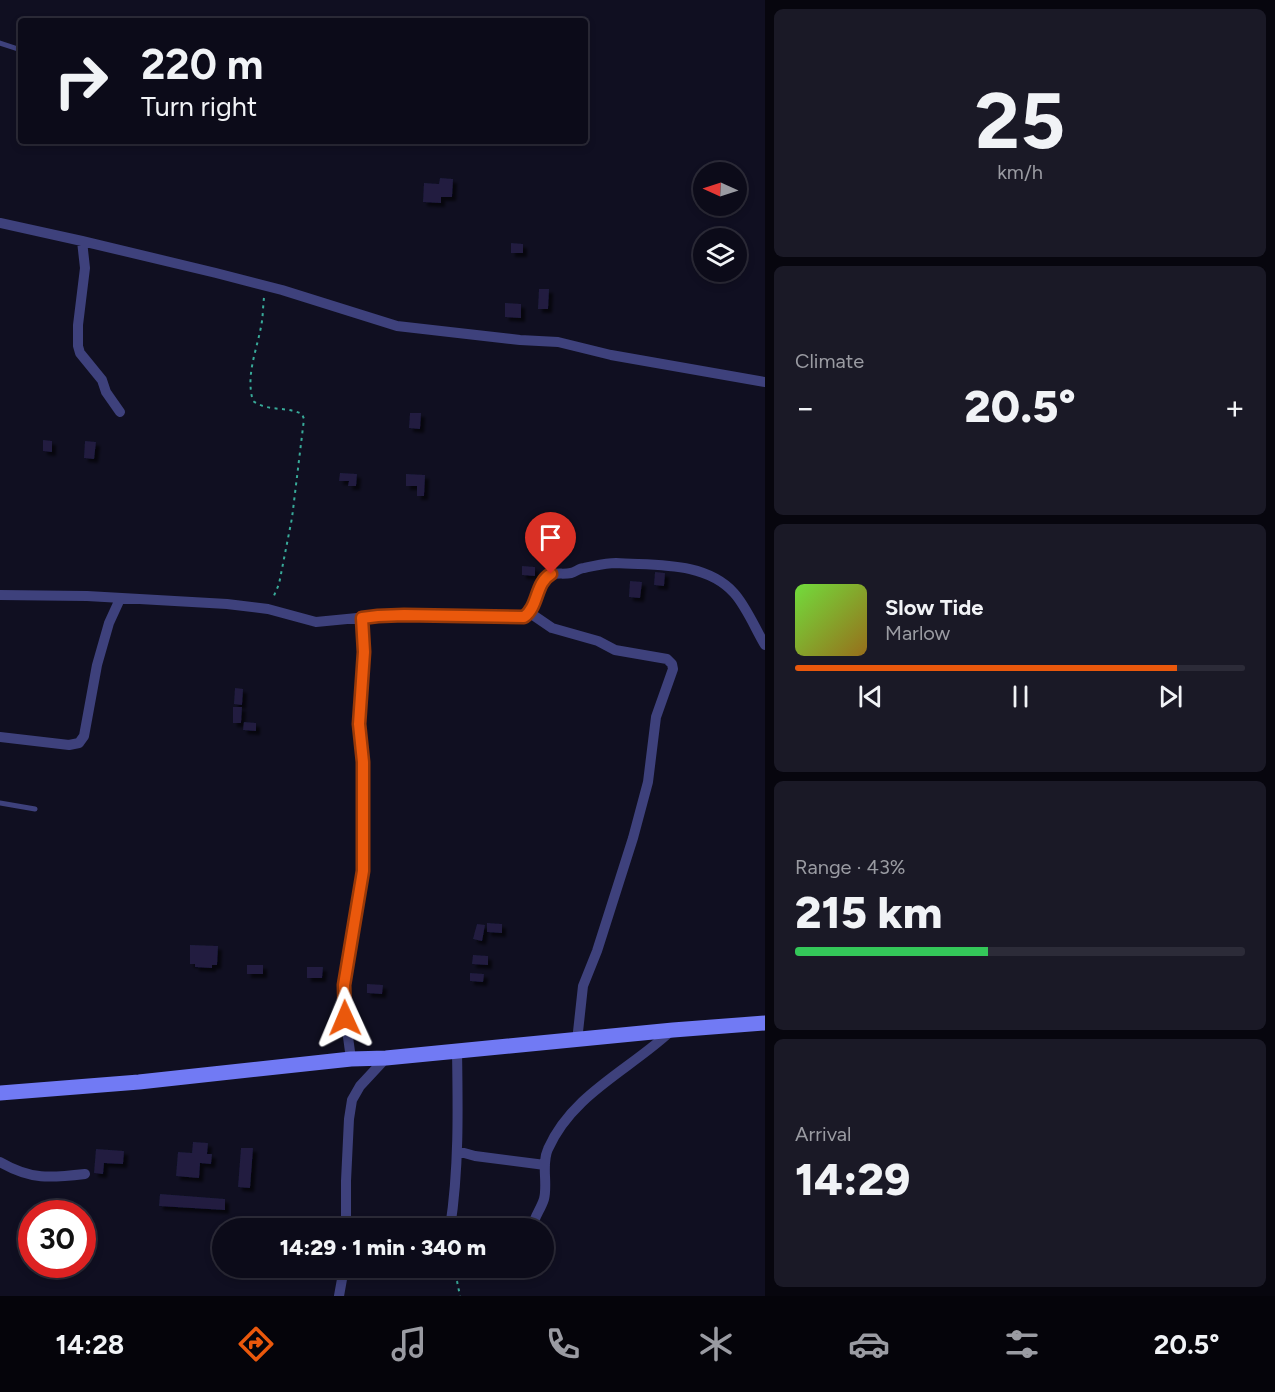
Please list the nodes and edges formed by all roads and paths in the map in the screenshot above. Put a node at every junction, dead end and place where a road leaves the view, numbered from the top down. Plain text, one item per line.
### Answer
1 (0, 43) edge
2 (18, 49) edge
3 (0, 223) edge
4 (82, 241) junction
5 (265, 286) junction
6 (765, 382) edge
7 (120, 412) dead end
8 (0, 595) edge
9 (120, 599) junction
10 (268, 609) junction
11 (530, 613) junction
12 (362, 618) junction
13 (765, 645) edge
14 (0, 737) edge
15 (0, 803) edge
16 (35, 809) dead end
17 (765, 1023) edge
18 (673, 1030) junction
19 (577, 1041) junction
20 (457, 1050) junction
21 (386, 1058) junction
22 (351, 1059) junction
23 (0, 1093) edge
24 (457, 1151) junction
25 (0, 1162) edge
26 (545, 1165) junction
27 (84, 1174) dead end
28 (346, 1218) edge
29 (451, 1218) edge
30 (535, 1218) edge
31 (342, 1278) edge
32 (457, 1278) edge
33 (339, 1296) edge
34 (460, 1296) edge

1 - 2 lane
3 - 4 street
4 - 5 street
4 - 7 street
5 - 6 street
5 - 10 path
8 - 9 street
9 - 10 street
9 - 14 street
10 - 12 street
11 - 12 street
11 - 13 street
11 - 19 street
12 - 22 street
15 - 16 lane
17 - 18 main road
18 - 19 main road
18 - 26 street
19 - 20 main road
20 - 21 main road
20 - 24 street
21 - 22 main road
21 - 28 street
22 - 23 main road
24 - 26 street
24 - 29 street
25 - 27 street
26 - 30 street
31 - 33 street
32 - 34 path

